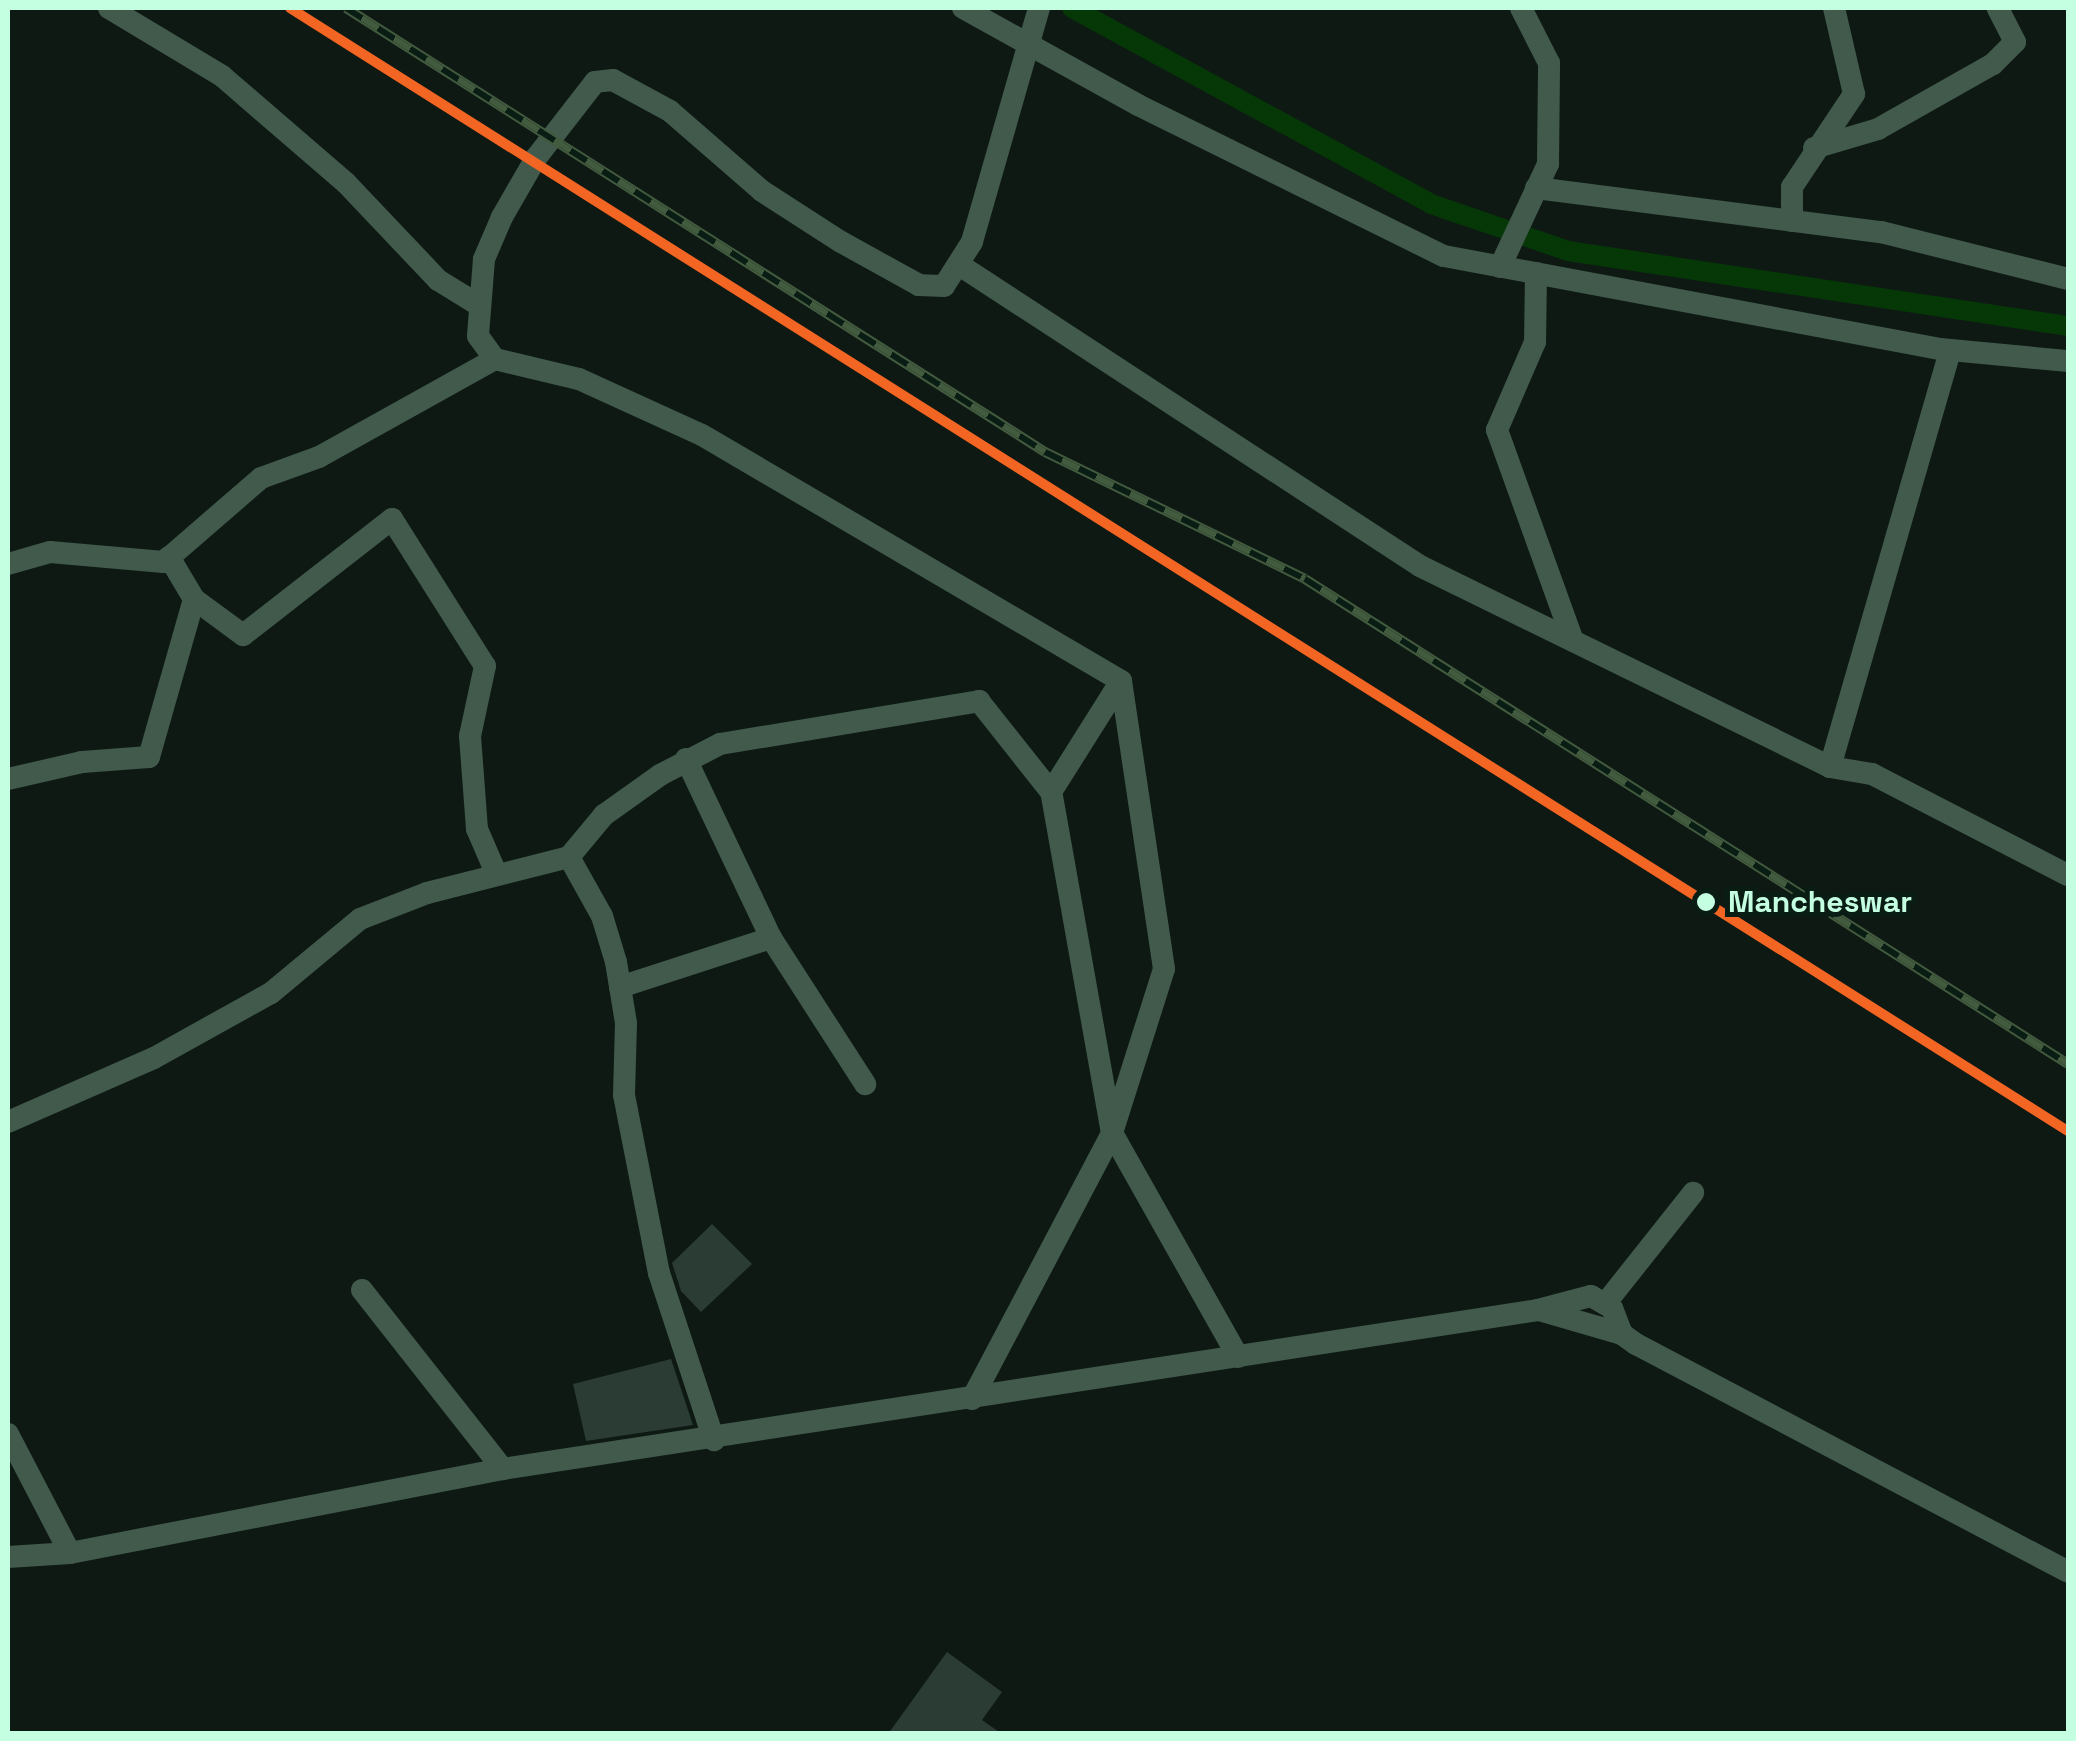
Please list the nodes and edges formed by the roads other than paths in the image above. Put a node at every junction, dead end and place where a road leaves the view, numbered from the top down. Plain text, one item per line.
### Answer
1 (110, 8) edge
2 (963, 8) edge
3 (1039, 8) edge
4 (1521, 8) edge
5 (1834, 8) edge
6 (1998, 8) edge
7 (1028, 44) junction
8 (1814, 148) junction
9 (1535, 191) junction
10 (1792, 222) junction
11 (961, 266) junction
12 (1500, 266) junction
13 (1536, 273) junction
14 (2068, 280) edge
15 (477, 304) junction
16 (1950, 350) junction
17 (495, 359) junction
18 (2068, 361) edge
19 (168, 558) junction
20 (8, 564) edge
21 (194, 599) junction
22 (1573, 641) junction
23 (1120, 681) junction
24 (686, 759) junction
25 (1830, 767) junction
26 (8, 779) edge
27 (1051, 792) junction
28 (568, 857) junction
29 (496, 873) junction
30 (2068, 875) edge
31 (771, 938) junction
32 (620, 988) junction
33 (864, 1084) dead end
34 (8, 1122) edge
35 (1112, 1133) junction
36 (1693, 1192) dead end
37 (362, 1290) dead end
38 (1605, 1304) junction
39 (1538, 1310) junction
40 (1622, 1334) junction
41 (1238, 1356) junction
42 (972, 1399) junction
43 (8, 1434) edge
44 (714, 1440) junction
45 (504, 1469) junction
46 (70, 1553) junction
47 (8, 1558) edge
48 (2068, 1572) edge

1 - 15 street
2 - 7 street
3 - 7 street
4 - 9 street
5 - 8 street
6 - 8 street
7 - 11 street
7 - 12 street
8 - 10 street
9 - 10 street
9 - 12 street
10 - 14 street
11 - 15 street
11 - 22 street
12 - 13 street
13 - 16 street
13 - 22 street
15 - 17 street
16 - 18 street
16 - 25 street
17 - 19 street
17 - 23 street
19 - 20 street
19 - 21 street
21 - 26 street
21 - 29 street
22 - 25 street
23 - 27 street
23 - 35 street
24 - 27 street
24 - 28 street
24 - 31 street
25 - 30 street
27 - 35 street
28 - 29 street
28 - 32 street
29 - 34 street
31 - 32 street
31 - 33 street
32 - 44 street
35 - 41 street
35 - 42 street
36 - 38 street
37 - 45 street
38 - 39 street
38 - 40 street
39 - 40 street
39 - 41 street
40 - 48 street
41 - 42 street
42 - 44 street
43 - 46 street
44 - 45 street
45 - 46 street
46 - 47 street

